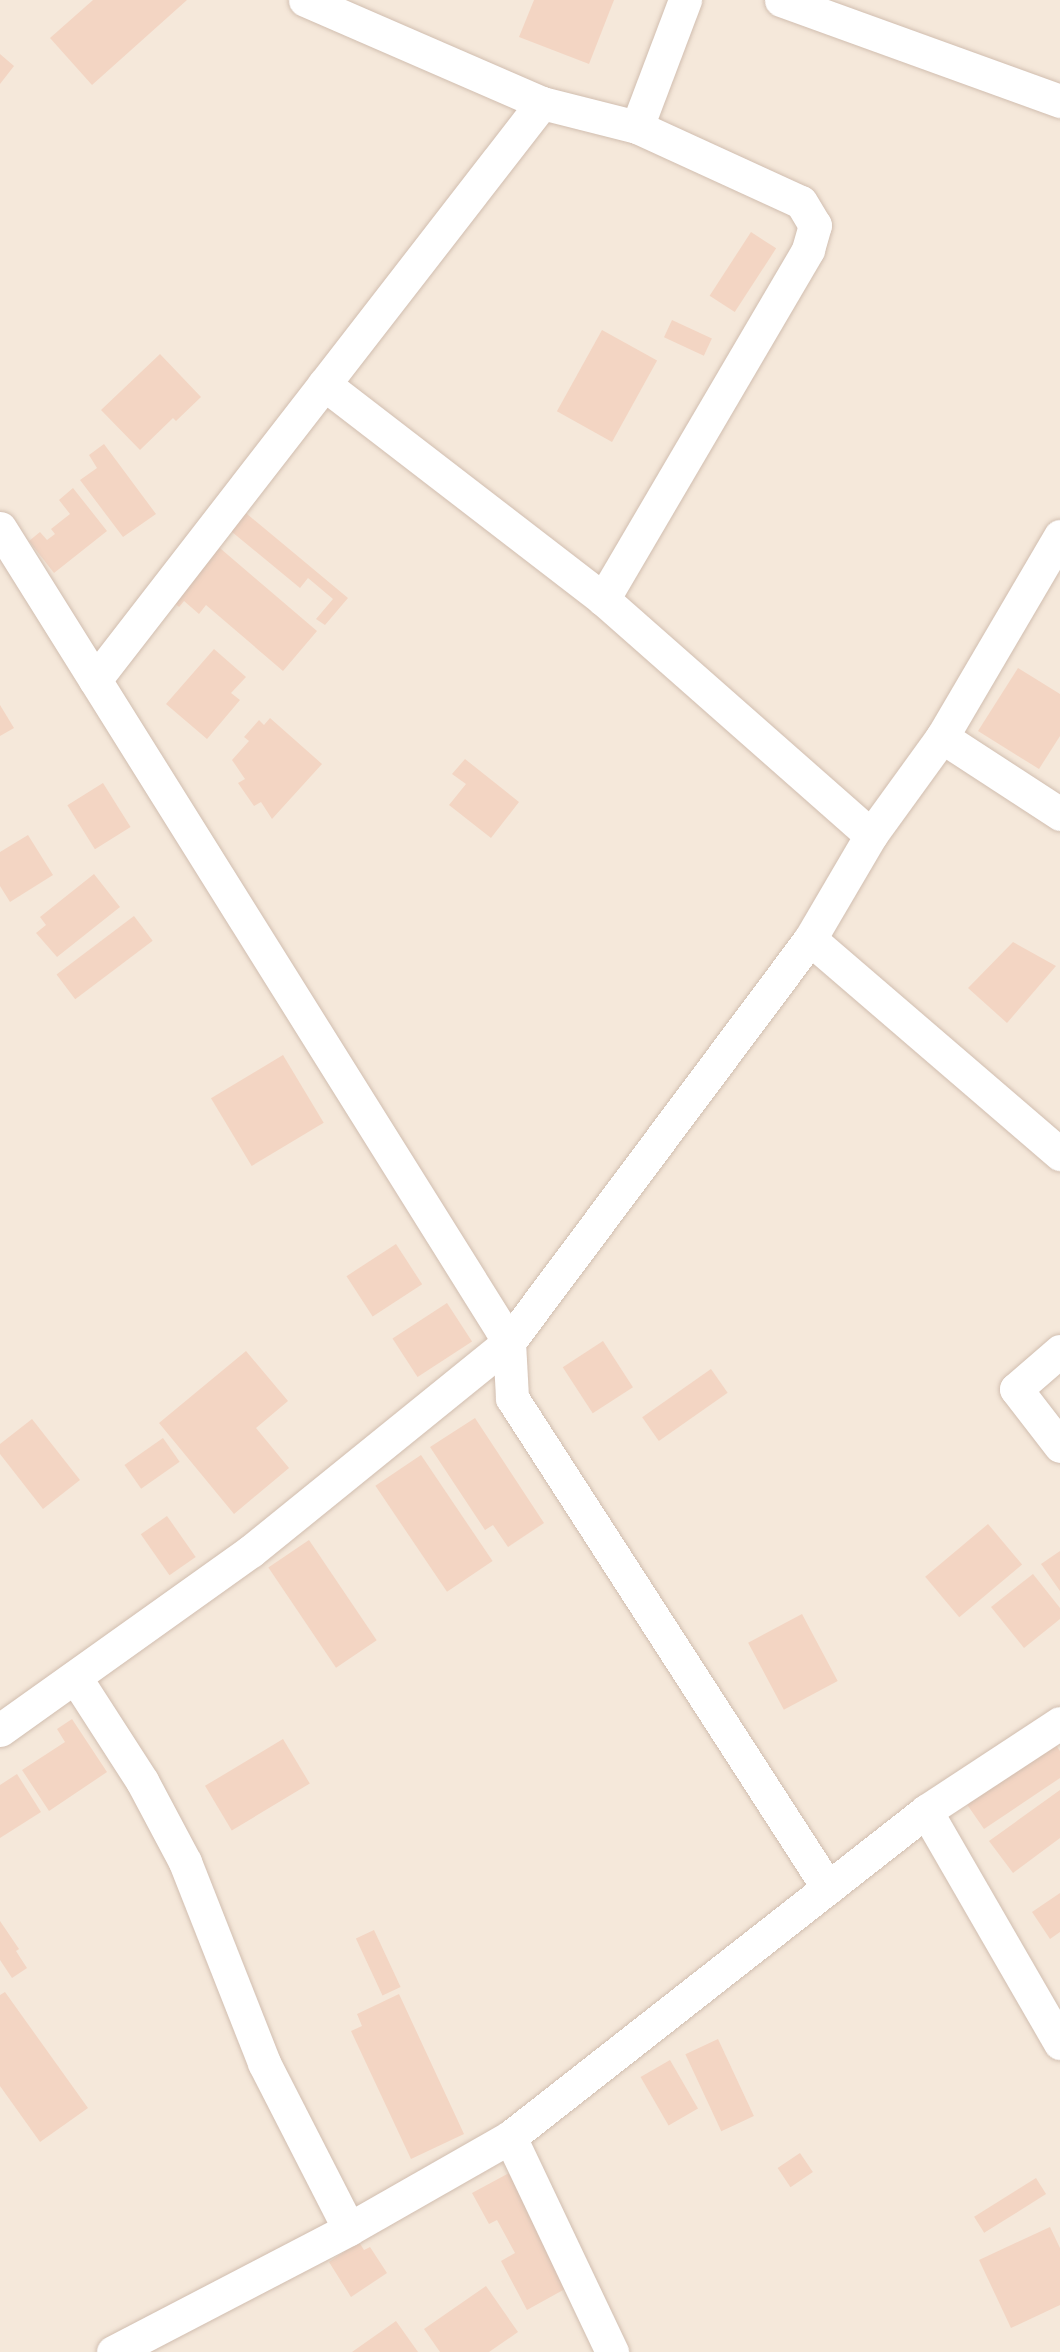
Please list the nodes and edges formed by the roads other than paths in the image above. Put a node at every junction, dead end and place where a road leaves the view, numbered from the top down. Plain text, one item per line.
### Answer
1 (304, 0) edge
2 (685, 0) edge
3 (781, 0) edge
4 (1060, 101) edge
5 (542, 103) junction
6 (637, 127) junction
7 (324, 384) junction
8 (1060, 536) edge
9 (3, 538) edge
10 (603, 599) junction
11 (95, 680) junction
12 (942, 737) junction
13 (1060, 814) edge
14 (871, 835) junction
15 (810, 939) junction
16 (1060, 1154) edge
17 (509, 1342) junction
18 (1060, 1351) edge
19 (1060, 1446) edge
20 (75, 1677) junction
21 (1060, 1723) edge
22 (0, 1731) edge
23 (926, 1811) junction
24 (828, 1888) junction
25 (1060, 2043) edge
26 (510, 2138) junction
27 (349, 2229) junction
28 (113, 2352) edge
29 (612, 2352) edge

1 - 5 street
2 - 6 street
3 - 4 street
5 - 6 street
5 - 7 street
6 - 10 street
7 - 10 street
7 - 11 street
8 - 12 street
9 - 11 street
10 - 14 street
11 - 17 street
12 - 13 street
12 - 14 street
14 - 15 street
15 - 16 street
15 - 17 street
17 - 20 street
17 - 24 street
18 - 19 street
20 - 22 street
20 - 27 street
21 - 23 street
23 - 24 street
23 - 25 street
24 - 26 street
26 - 27 street
26 - 29 street
27 - 28 street

